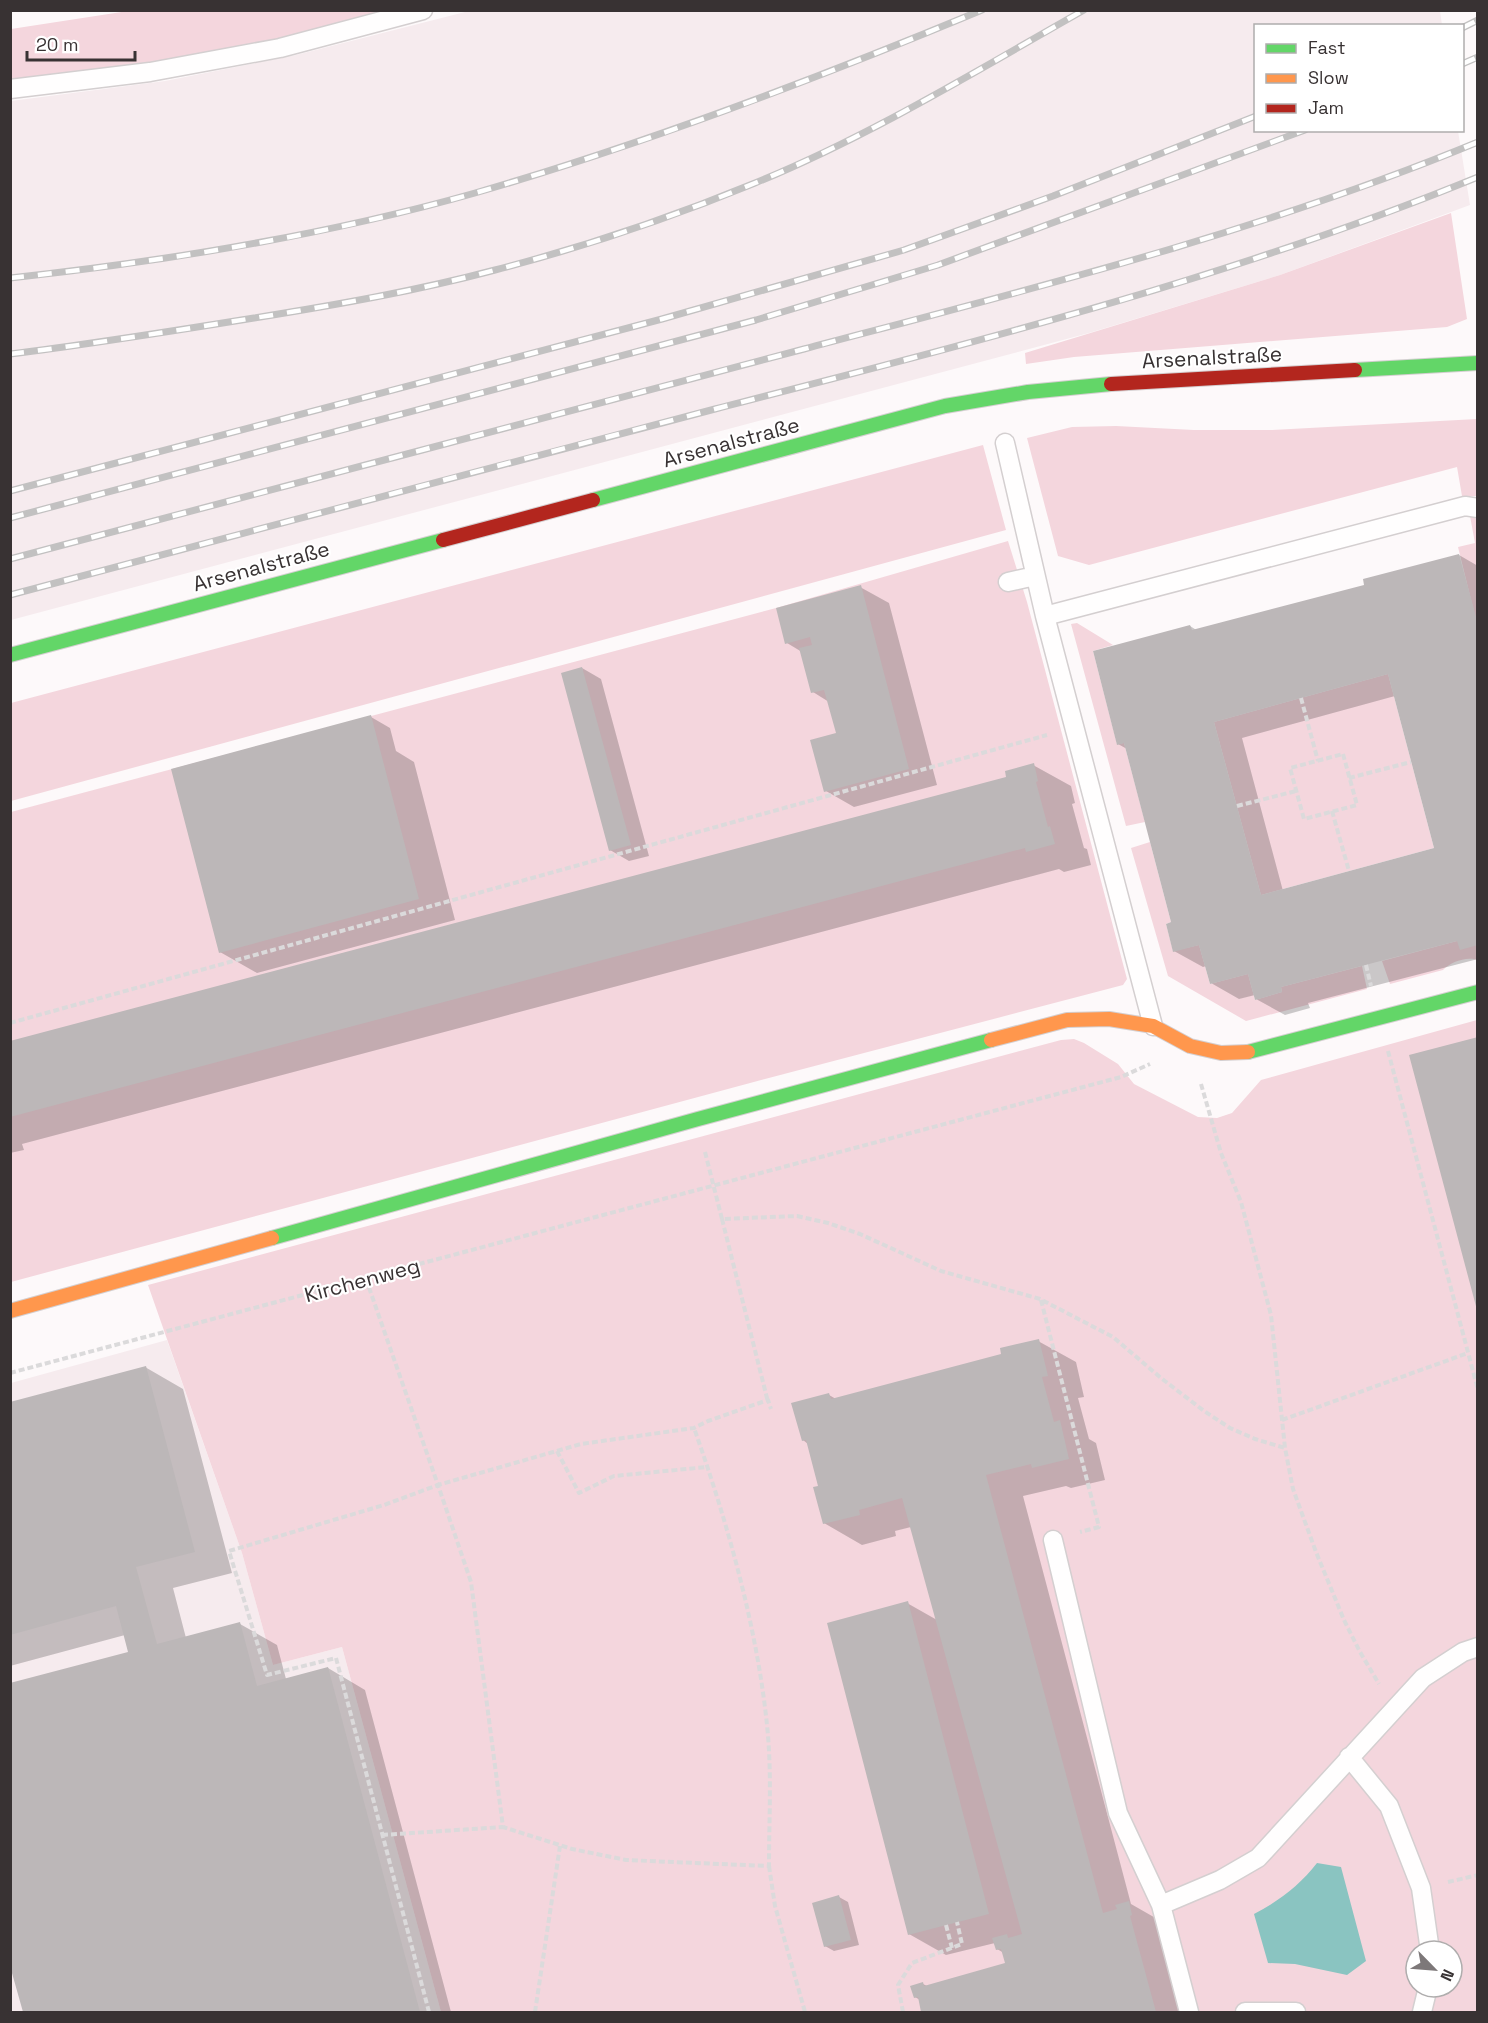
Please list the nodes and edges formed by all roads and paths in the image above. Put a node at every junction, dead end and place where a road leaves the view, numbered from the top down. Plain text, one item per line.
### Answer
1 (423, 10) edge
2 (10, 89) edge
3 (1478, 363) edge
4 (1005, 443) dead end
5 (1478, 508) edge
6 (1035, 576) junction
7 (1008, 582) dead end
8 (1044, 616) junction
9 (10, 655) edge
10 (1301, 698) dead end
11 (1074, 728) junction
12 (1318, 760) junction
13 (1412, 762) dead end
14 (1349, 778) junction
15 (1296, 791) junction
16 (1237, 806) dead end
17 (1332, 811) junction
18 (1349, 871) dead end
19 (1478, 992) edge
20 (1379, 1018) junction
21 (10, 1023) edge
22 (1153, 1026) junction
23 (1190, 1046) junction
24 (713, 1187) junction
25 (722, 1220) junction
26 (366, 1279) junction
27 (1041, 1299) junction
28 (10, 1311) edge
29 (1468, 1353) junction
30 (10, 1373) edge
31 (1478, 1390) edge
32 (768, 1400) junction
33 (771, 1409) dead end
34 (1282, 1420) junction
35 (694, 1428) junction
36 (1285, 1448) junction
37 (557, 1451) junction
38 (707, 1467) junction
39 (438, 1485) junction
40 (1053, 1540) joint
41 (1478, 1647) edge
42 (1396, 1706) junction
43 (1349, 1757) junction
44 (503, 1827) junction
45 (382, 1835) junction
46 (560, 1846) junction
47 (770, 1866) junction
48 (1161, 1905) junction
49 (957, 1922) dead end
50 (946, 1925) dead end
51 (1428, 1939) edge
52 (952, 1948) junction
53 (429, 2013) edge
54 (535, 2013) edge
55 (805, 2013) edge
56 (903, 2013) edge
57 (1189, 2013) edge
58 (1245, 2013) edge
59 (1296, 2013) edge

1 - 2 lane
3 - 9 street, Arsenalstraße
4 - 6 lane
5 - 8 lane
6 - 7 lane
6 - 8 lane
8 - 11 lane
10 - 12 path
11 - 21 path
11 - 22 lane
12 - 14 path
12 - 15 path
13 - 14 path
14 - 17 path
15 - 16 path
15 - 17 path
17 - 18 path
19 - 20 street
20 - 23 street
20 - 29 path
22 - 23 street
22 - 28 street
23 - 24 path, Kirchenweg
23 - 34 path
24 - 25 path
24 - 26 path, Kirchenweg
25 - 27 path
25 - 32 path
26 - 30 path, Kirchenweg
26 - 39 path
27 - 36 path
27 - 40 path
29 - 31 path
29 - 34 path
32 - 33 path
32 - 35 path
34 - 36 path
35 - 37 path
35 - 38 path
36 - 42 path
37 - 38 path
37 - 39 path
38 - 47 path
39 - 44 path
39 - 45 path
40 - 48 lane
41 - 42 lane
42 - 43 lane
43 - 48 lane
43 - 51 lane
44 - 45 path
44 - 46 path
45 - 53 path
46 - 47 path
46 - 54 path
47 - 55 path
48 - 57 lane
49 - 52 path
50 - 52 path
52 - 56 path
58 - 59 lane

